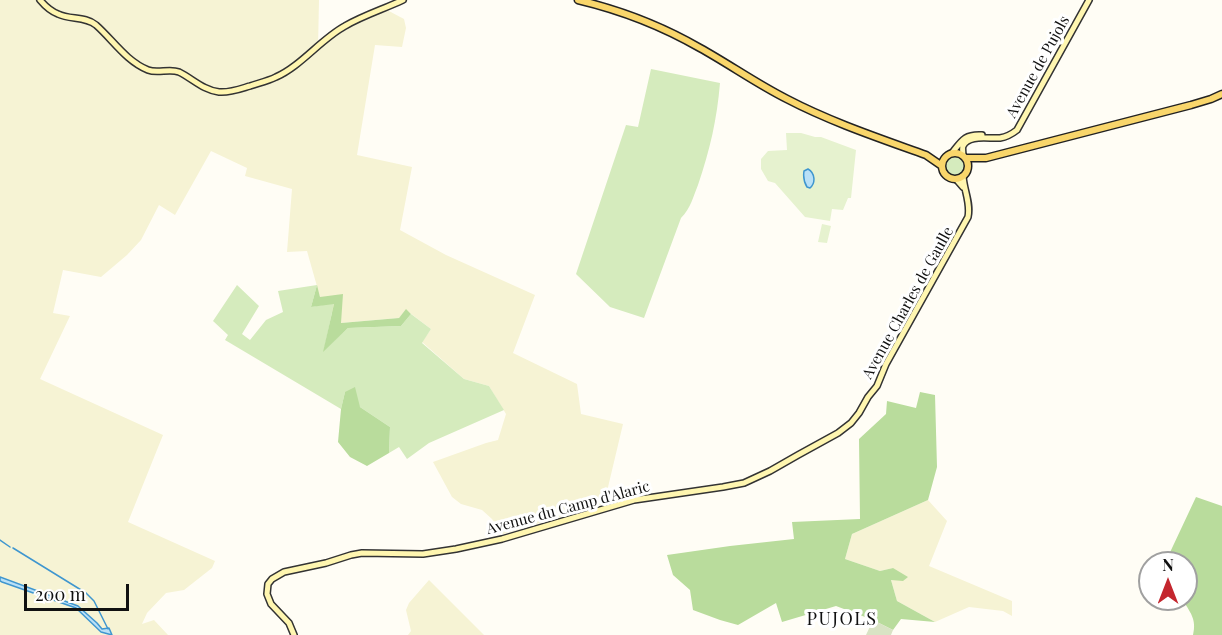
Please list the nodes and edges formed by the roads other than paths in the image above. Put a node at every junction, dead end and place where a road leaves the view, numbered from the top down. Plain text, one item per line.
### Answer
1 (40, 0) edge
2 (403, 0) edge
3 (578, 0) edge
4 (1089, 0) edge
5 (1222, 94) edge
6 (1002, 137) junction
7 (952, 153) junction
8 (926, 156) junction
9 (945, 157) junction
10 (964, 157) junction
11 (986, 158) junction
12 (942, 166) junction
13 (968, 169) junction
14 (959, 178) junction
15 (851, 423) joint
16 (294, 635) edge

1 - 2 main road
3 - 8 main road
4 - 6 main road, Avenue de Pujols
5 - 11 main road
6 - 7 main road, Avenue de Pujols
6 - 10 main road, Avenue de Pujols
7 - 9 main road
7 - 10 main road
8 - 9 main road
8 - 12 main road
9 - 12 main road
10 - 11 main road
10 - 13 main road
11 - 13 main road
12 - 14 main road
13 - 14 main road
14 - 15 main road, Avenue Charles de Gaulle
15 - 16 main road, Avenue du Camp d'Alaric

